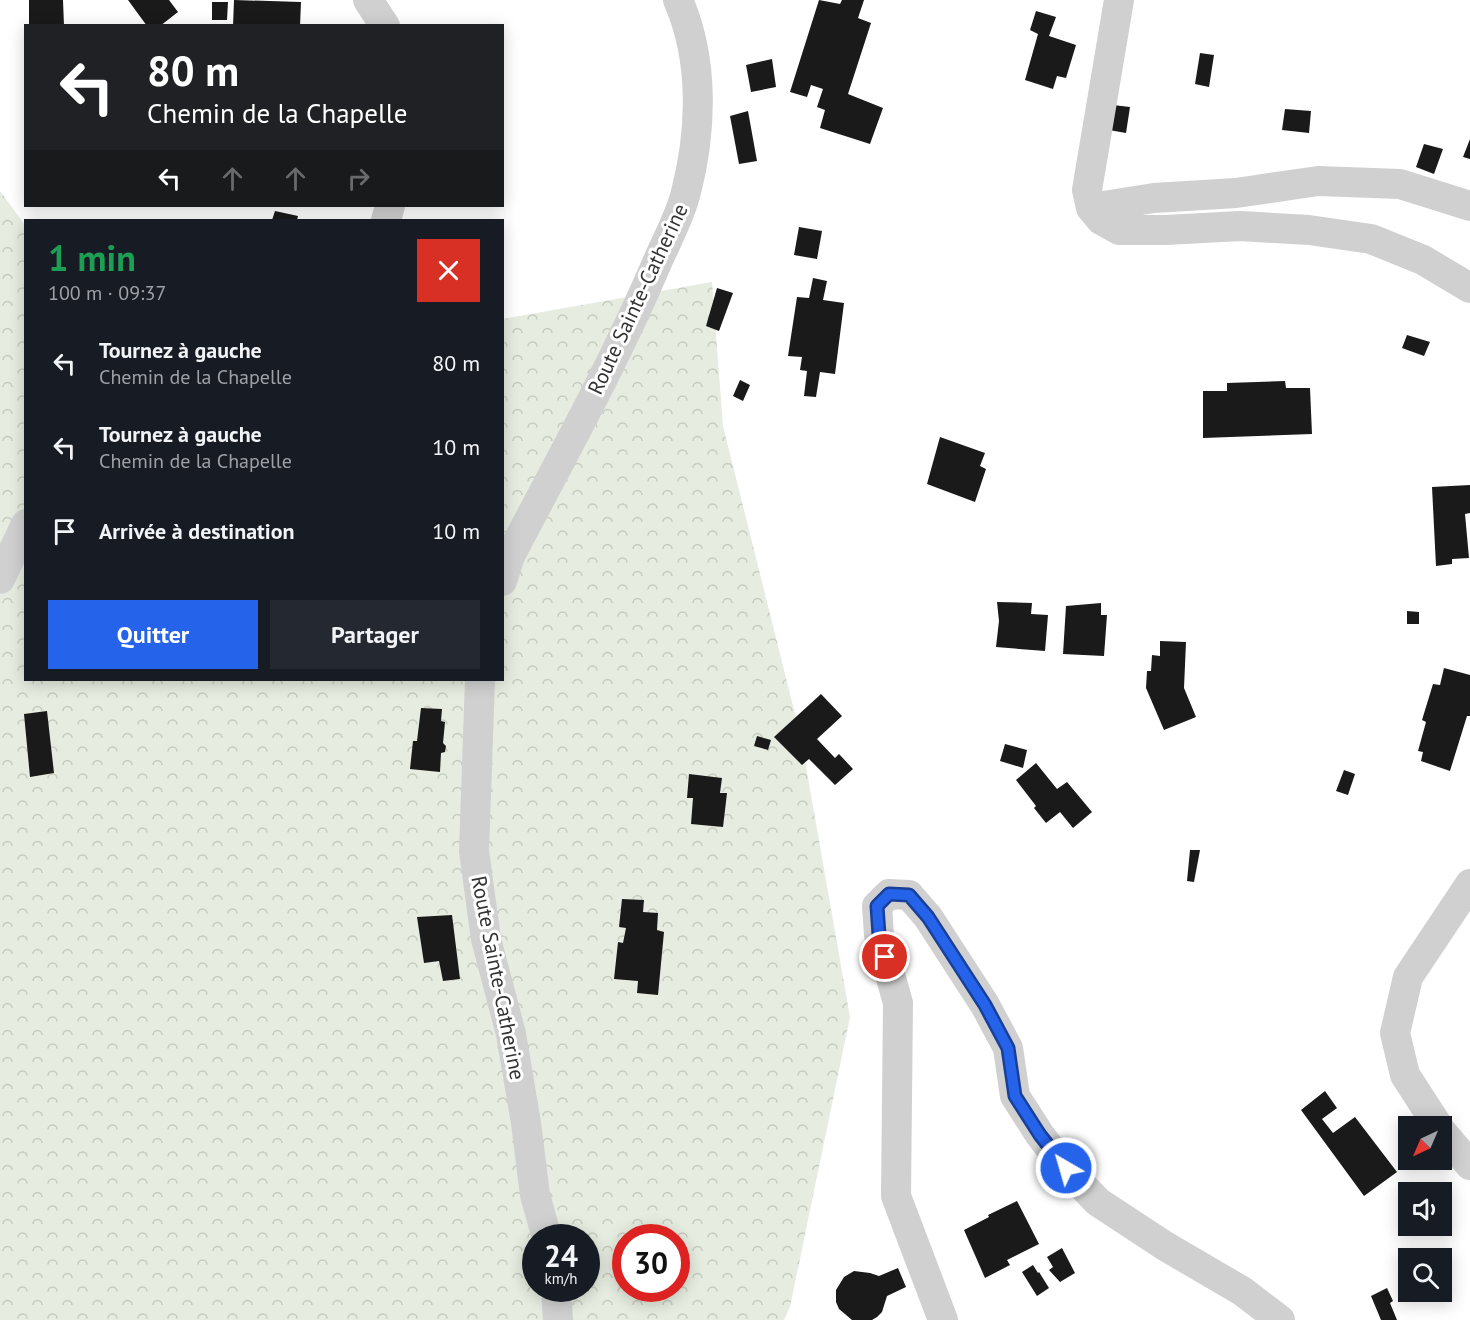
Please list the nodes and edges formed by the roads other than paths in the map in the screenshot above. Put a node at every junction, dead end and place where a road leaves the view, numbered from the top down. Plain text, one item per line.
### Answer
1 (368, 0) edge
2 (678, 0) edge
3 (1119, 0) edge
4 (384, 24) edge
5 (1089, 199) junction
6 (1470, 206) edge
7 (1470, 288) edge
8 (24, 528) edge
9 (504, 575) edge
10 (0, 579) edge
11 (480, 681) edge
12 (1470, 884) edge
13 (1432, 1116) edge
14 (1452, 1144) edge
15 (1470, 1165) edge
16 (544, 1224) edge
17 (557, 1302) edge
18 (558, 1320) edge
19 (943, 1320) edge
20 (1280, 1320) edge

1 - 4 street
2 - 9 street, Route Sainte-Catherine
3 - 5 street
5 - 6 street
5 - 7 street
8 - 10 street
11 - 16 street, Route Sainte-Catherine
12 - 13 street
14 - 15 street
17 - 18 street
19 - 20 street

